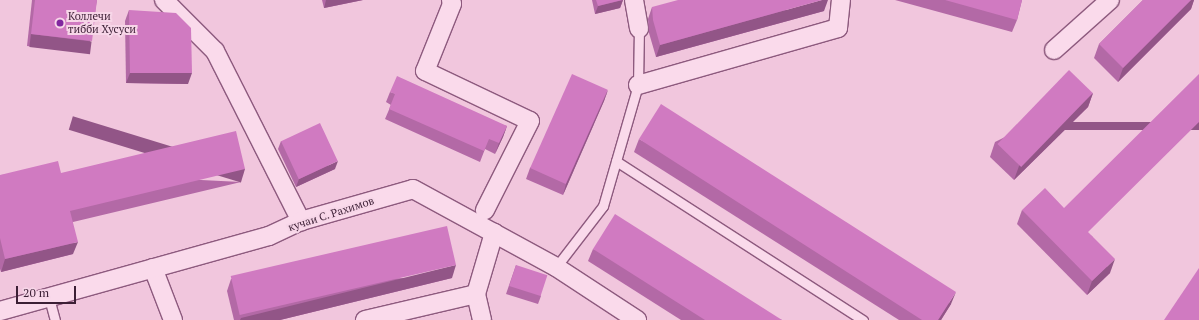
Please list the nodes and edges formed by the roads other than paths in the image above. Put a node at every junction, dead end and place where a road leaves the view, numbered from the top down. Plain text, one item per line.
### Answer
1 (164, 0) edge
2 (451, 0) edge
3 (634, 0) edge
4 (841, 0) edge
5 (1110, 0) edge
6 (640, 29) joint
7 (1054, 50) dead end
8 (638, 84) junction
9 (616, 161) junction
10 (485, 210) dead end
11 (301, 221) junction
12 (494, 233) junction
13 (556, 267) junction
14 (153, 268) junction
15 (476, 294) junction
16 (49, 298) junction
17 (0, 311) edge
18 (55, 320) edge
19 (173, 320) edge
20 (365, 320) edge
21 (482, 320) edge
22 (637, 320) edge
23 (863, 320) edge

1 - 11 street
2 - 10 street
3 - 6 street
4 - 8 street
5 - 7 street
6 - 8 lane
8 - 9 lane
9 - 13 lane
9 - 23 lane
11 - 12 street, кучаи С. Рахимов
11 - 14 street, кучаи С. Рахимов
12 - 13 street, кучаи С. Рахимов
12 - 15 street
13 - 22 street, кучаи С. Рахимов
14 - 16 street, кучаи С. Рахимов
14 - 19 street
15 - 20 street
15 - 21 street
16 - 17 street, кучаи С. Рахимов
16 - 18 lane

